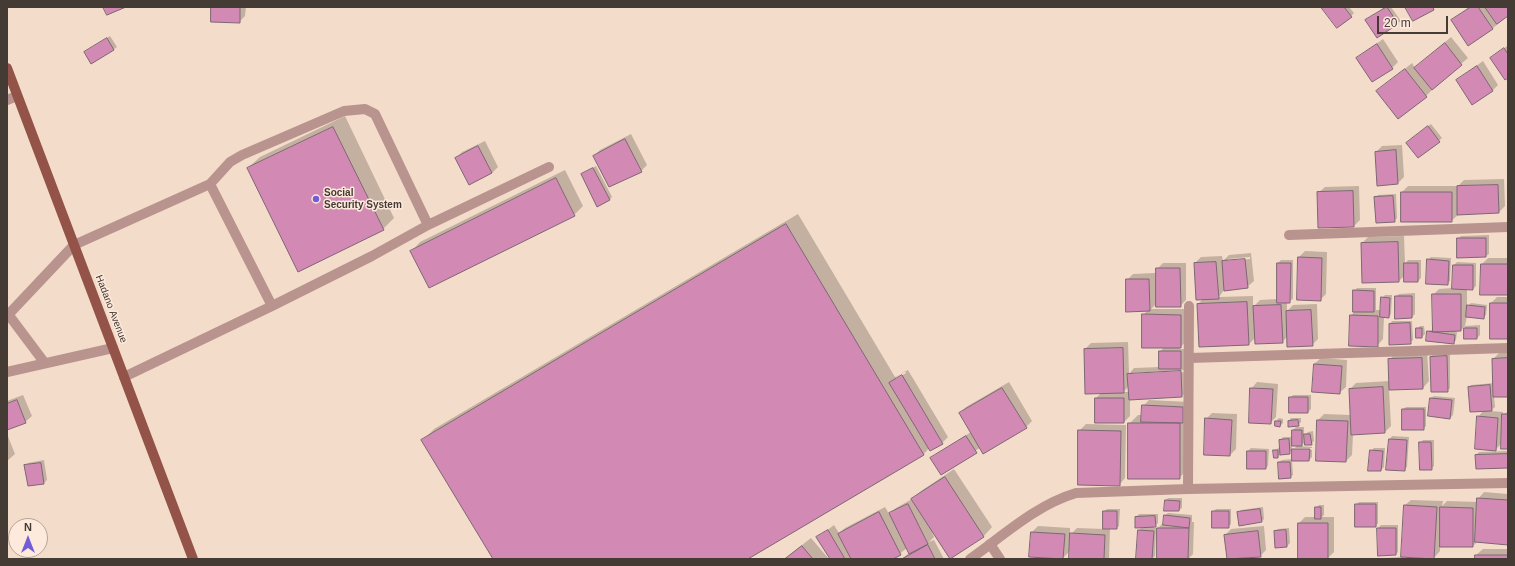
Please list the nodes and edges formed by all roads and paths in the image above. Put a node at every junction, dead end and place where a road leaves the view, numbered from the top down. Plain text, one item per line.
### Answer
1 (7, 68) edge
2 (17, 96) junction
3 (7, 100) edge
4 (549, 167) dead end
5 (210, 184) junction
6 (428, 225) junction
7 (1508, 227) edge
8 (1289, 235) dead end
9 (74, 245) junction
10 (272, 306) junction
11 (1189, 306) dead end
12 (8, 315) edge
13 (113, 348) junction
14 (1508, 348) edge
15 (1190, 358) junction
16 (44, 362) junction
17 (7, 372) edge
18 (124, 377) junction
19 (1508, 483) edge
20 (1188, 489) junction
21 (990, 544) junction
22 (194, 559) edge
23 (970, 559) edge
24 (1000, 559) edge

1 - 2 main road, Hadano Avenue
2 - 3 street
2 - 9 main road, Hadano Avenue
4 - 6 street
5 - 6 street
5 - 9 street
5 - 10 street
6 - 10 street
7 - 8 street
9 - 12 street
9 - 13 main road, Hadano Avenue
10 - 18 street
11 - 15 street
12 - 16 street
13 - 16 street
13 - 18 main road, Hadano Avenue
14 - 15 street
15 - 20 street
16 - 17 street
18 - 22 main road, Hadano Avenue
19 - 20 street
20 - 21 street
21 - 23 street
21 - 24 street

